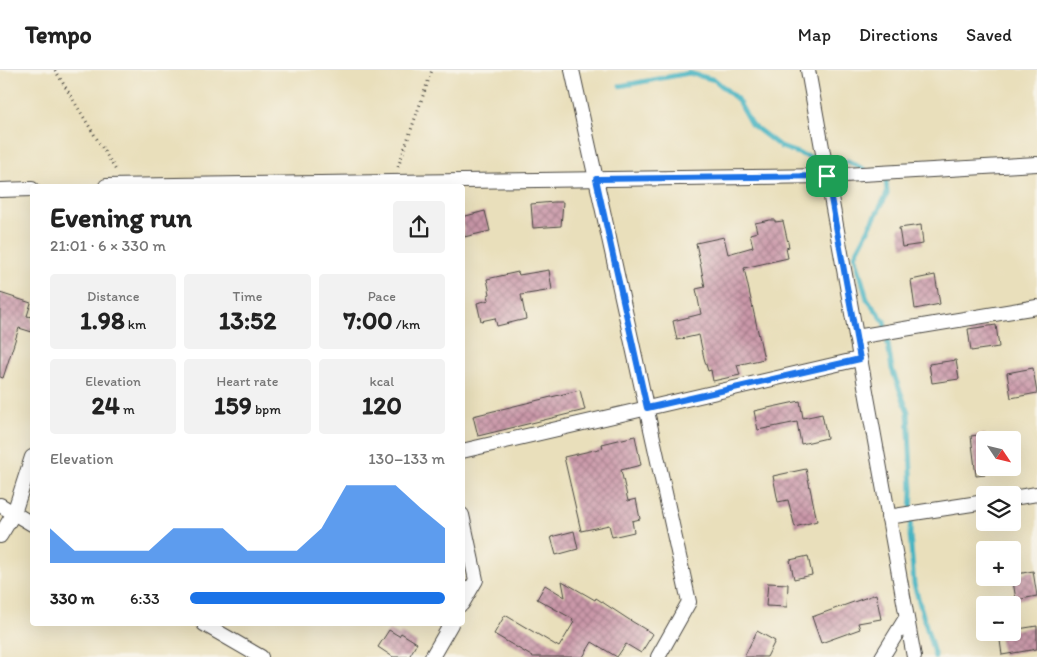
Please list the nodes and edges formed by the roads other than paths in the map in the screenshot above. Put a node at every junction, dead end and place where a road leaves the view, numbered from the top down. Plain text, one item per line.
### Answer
1 (572, 70) edge
2 (808, 70) edge
3 (1037, 164) edge
4 (827, 176) junction
5 (596, 179) junction
6 (393, 184) edge
7 (30, 189) edge
8 (0, 190) edge
9 (1037, 308) edge
10 (856, 337) junction
11 (860, 359) junction
12 (647, 408) junction
13 (465, 450) edge
14 (30, 463) edge
15 (1037, 494) edge
16 (1021, 497) edge
17 (976, 503) edge
18 (0, 505) edge
19 (14, 513) junction
20 (888, 517) junction
21 (30, 523) edge
22 (465, 529) edge
23 (0, 536) edge
24 (465, 574) edge
25 (476, 580) junction
26 (465, 599) edge
27 (906, 618) junction
28 (208, 626) edge
29 (450, 626) edge
30 (262, 657) edge
31 (432, 657) edge
32 (658, 657) edge
33 (882, 657) edge
34 (914, 657) edge

1 - 5 street
2 - 4 street
3 - 4 street
4 - 5 street
4 - 10 street
5 - 6 street
5 - 12 street
7 - 8 street
9 - 10 street
10 - 11 street
11 - 12 street
11 - 20 street
12 - 13 street
12 - 32 street
14 - 19 street
15 - 16 street
17 - 20 street
18 - 19 street
19 - 21 street
19 - 23 street
20 - 27 street
22 - 25 street
24 - 25 street
25 - 26 street
27 - 33 street
27 - 34 street
28 - 30 street
29 - 31 street

